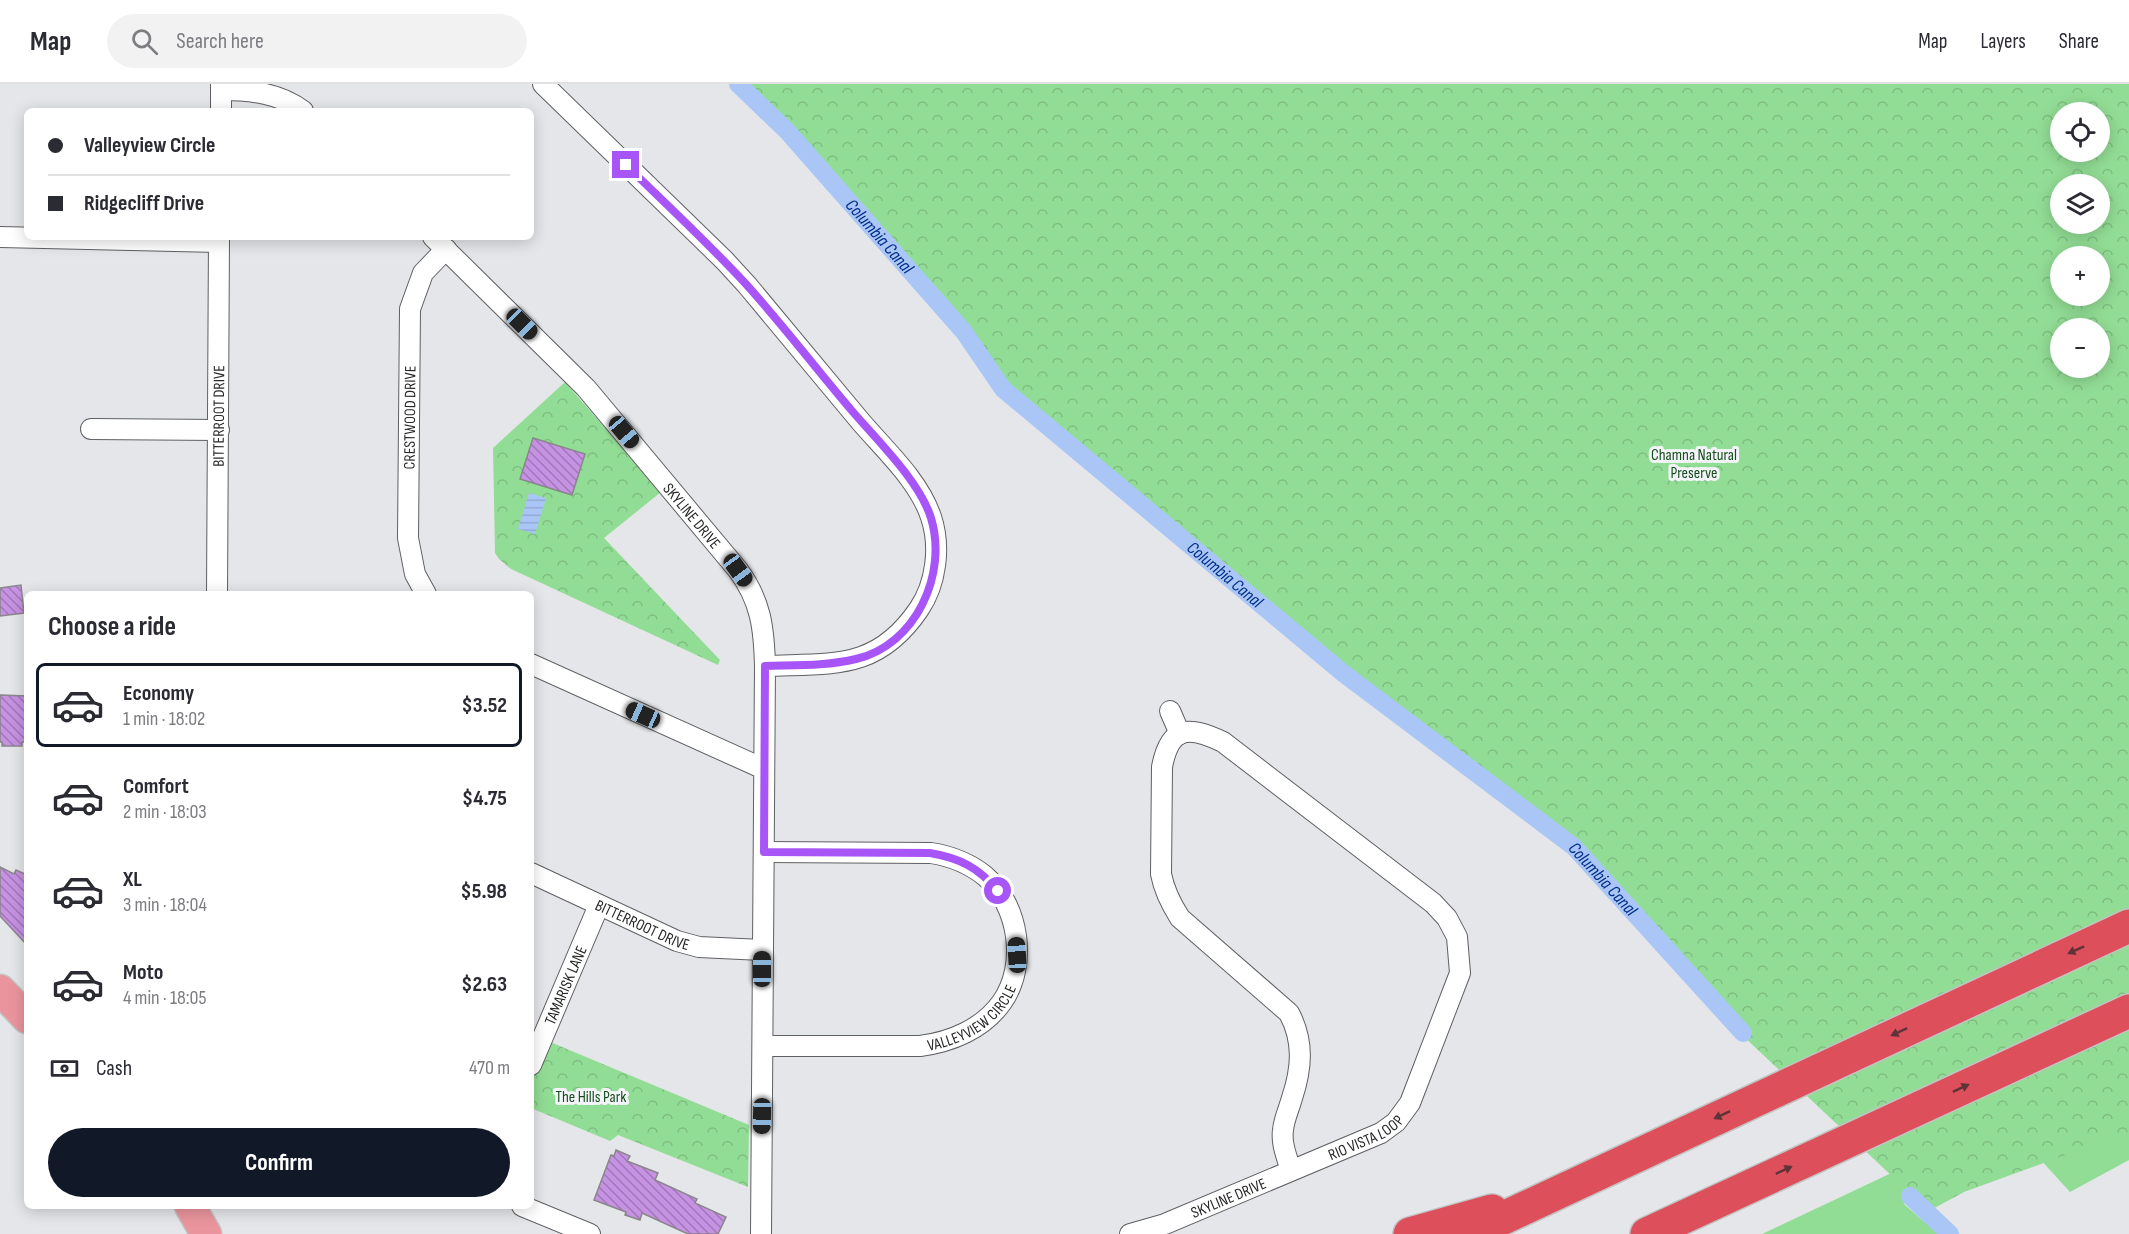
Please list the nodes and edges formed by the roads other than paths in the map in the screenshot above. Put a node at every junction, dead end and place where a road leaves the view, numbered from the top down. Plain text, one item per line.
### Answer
1 (543, 84) edge
2 (221, 87) edge
3 (221, 108) edge
4 (299, 108) edge
5 (0, 237) edge
6 (24, 237) edge
7 (219, 240) edge
8 (440, 243) edge
9 (91, 429) dead end
10 (219, 430) junction
11 (217, 591) edge
12 (424, 591) edge
13 (534, 665) edge
14 (765, 666) junction
15 (1170, 711) dead end
16 (1180, 734) junction
17 (764, 770) junction
18 (764, 852) junction
19 (534, 874) edge
20 (599, 905) junction
21 (2129, 926) edge
22 (762, 950) junction
23 (0, 990) edge
24 (2129, 1011) edge
25 (24, 1015) edge
26 (763, 1046) junction
27 (534, 1058) edge
28 (1291, 1170) junction
29 (1555, 1194) junction
30 (1731, 1195) junction
31 (192, 1209) edge
32 (529, 1209) edge
33 (207, 1234) edge
34 (590, 1234) edge
35 (761, 1234) edge
36 (1130, 1234) edge
37 (1410, 1234) edge
38 (1469, 1234) edge
39 (1647, 1234) edge
40 (1671, 1234) edge

1 - 14 street
2 - 3 street
2 - 4 street
5 - 6 street
7 - 10 street, BITTERROOT DRIVE
8 - 12 street, CRESTWOOD DRIVE
8 - 14 street, SKYLINE DRIVE
9 - 10 street
10 - 11 street, BITTERROOT DRIVE
13 - 17 street
14 - 17 street, SKYLINE DRIVE
15 - 16 street
16 - 28 street
16 - 28 street, RIO VISTA LOOP
17 - 18 street, SKYLINE DRIVE
18 - 22 street, SKYLINE DRIVE
18 - 26 street, VALLEYVIEW CIRCLE
19 - 20 street, BITTERROOT DRIVE
20 - 22 street, BITTERROOT DRIVE
20 - 27 street, TAMARISK LANE
21 -> 29 highway
22 - 26 street, SKYLINE DRIVE
23 - 25 main road
30 -> 24 highway
26 - 35 street, SKYLINE DRIVE
28 - 36 street, SKYLINE DRIVE
29 - 37 highway
29 - 38 highway
30 - 39 highway
30 - 40 highway
31 - 33 main road
32 - 34 street

